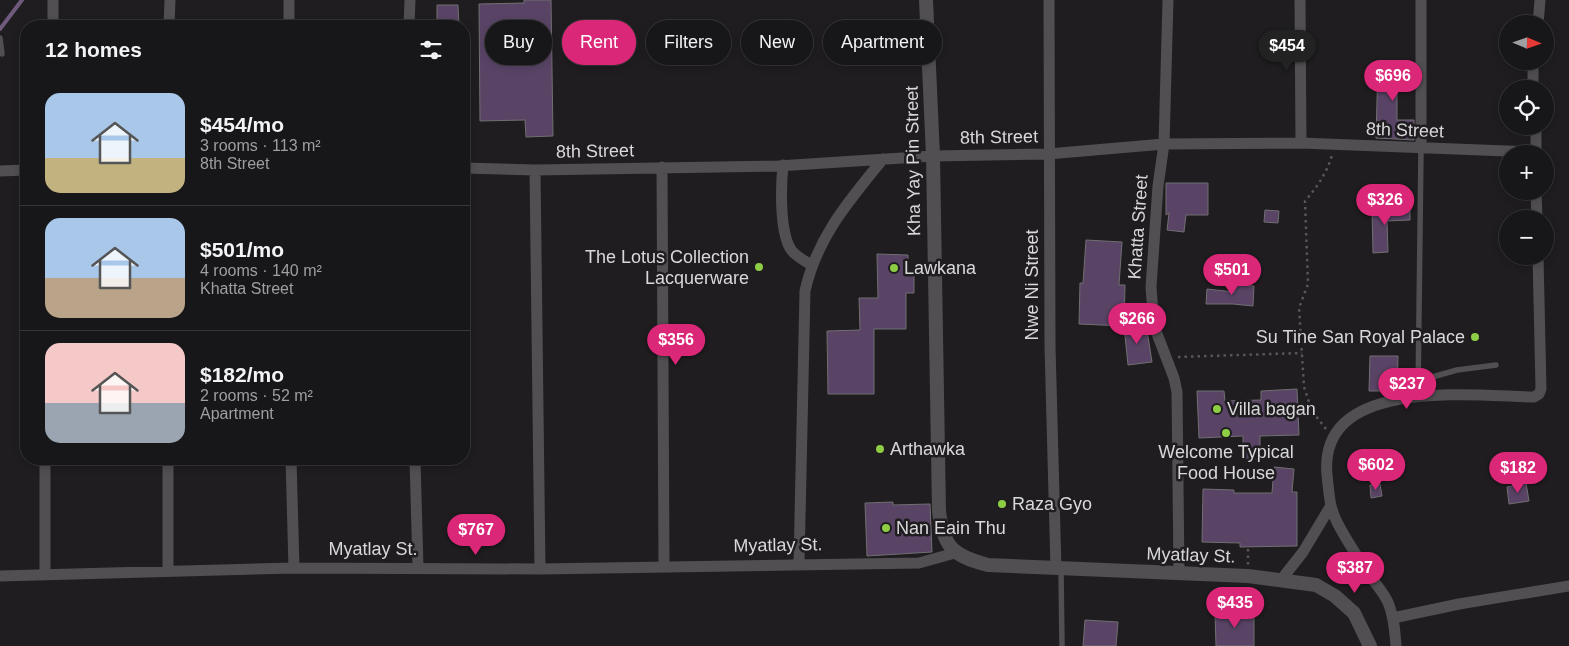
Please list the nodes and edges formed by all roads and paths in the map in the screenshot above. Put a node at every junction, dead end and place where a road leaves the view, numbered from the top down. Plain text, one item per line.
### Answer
1 (53, 0) edge
2 (170, 0) edge
3 (289, 0) edge
4 (410, 0) edge
5 (926, 0) edge
6 (1049, 0) edge
7 (1168, 0) edge
8 (1300, 0) edge
9 (1421, 0) edge
10 (1540, 0) edge
11 (1539, 15) edge
12 (53, 20) edge
13 (170, 20) edge
14 (289, 20) edge
15 (409, 20) edge
16 (0, 38) edge
17 (2, 54) dead end
18 (1301, 143) junction
19 (1164, 144) junction
20 (1335, 144) junction
21 (1421, 149) junction
22 (1499, 152) edge
23 (1048, 154) junction
24 (933, 156) junction
25 (883, 159) junction
26 (783, 165) junction
27 (662, 167) junction
28 (470, 168) edge
29 (20, 170) edge
30 (535, 170) junction
31 (0, 171) edge
32 (811, 265) junction
33 (1538, 265) edge
34 (1302, 353) junction
35 (1167, 358) junction
36 (1496, 365) dead end
37 (1418, 381) junction
38 (1418, 396) junction
39 (1332, 436) junction
40 (45, 465) edge
41 (168, 465) edge
42 (291, 465) edge
43 (415, 465) edge
44 (1330, 508) junction
45 (956, 553) junction
46 (799, 563) junction
47 (664, 566) junction
48 (294, 568) junction
49 (418, 568) junction
50 (540, 569) junction
51 (1058, 569) junction
52 (168, 571) junction
53 (1179, 573) junction
54 (45, 574) junction
55 (0, 576) edge
56 (1281, 580) junction
57 (1569, 586) edge
58 (1393, 618) junction
59 (1062, 646) edge
60 (1370, 646) edge
61 (1396, 646) edge

1 - 12 street
2 - 13 street
3 - 14 street
4 - 15 street
5 - 24 street, Kha Yay Pin Street
6 - 23 street, Nwe Ni Street
7 - 19 street, Khatta Street
8 - 18 street
9 - 21 street
10 - 11 street
16 - 17 lane
18 - 19 street, 8th Street
18 - 20 street, 8th Street
19 - 23 street, 8th Street
19 - 35 street, Khatta Street
20 - 21 street, 8th Street
20 - 34 path
21 - 22 street, 8th Street
21 - 37 lane
23 - 24 street, 8th Street
23 - 51 street, Nwe Ni Street
24 - 25 street, 8th Street
24 - 45 street, Kha Yay Pin Street
25 - 26 street, 8th Street
25 - 32 street
26 - 27 street, 8th Street
26 - 32 street
27 - 30 street, 8th Street
27 - 47 street
28 - 30 street, 8th Street
29 - 31 street
30 - 50 street
32 - 46 street
33 - 38 street
34 - 35 path
34 - 39 path
35 - 53 street, Khatta Street
36 - 37 lane
37 - 38 lane
38 - 39 street
39 - 44 street
40 - 54 street
41 - 52 street
42 - 48 street
43 - 49 street
44 - 56 street
44 - 58 street
45 - 46 street, Myatlay St.
45 - 51 street, Myatlay St.
46 - 47 street, Myatlay St.
47 - 50 street, Myatlay St.
48 - 49 street, Myatlay St.
48 - 52 street, Myatlay St.
49 - 50 street, Myatlay St.
51 - 53 street, Myatlay St.
51 - 59 lane
52 - 54 street, Myatlay St.
53 - 56 street, Myatlay St.
54 - 55 street, Myatlay St.
56 - 60 street, Myatlay St.
57 - 58 street
58 - 61 street

